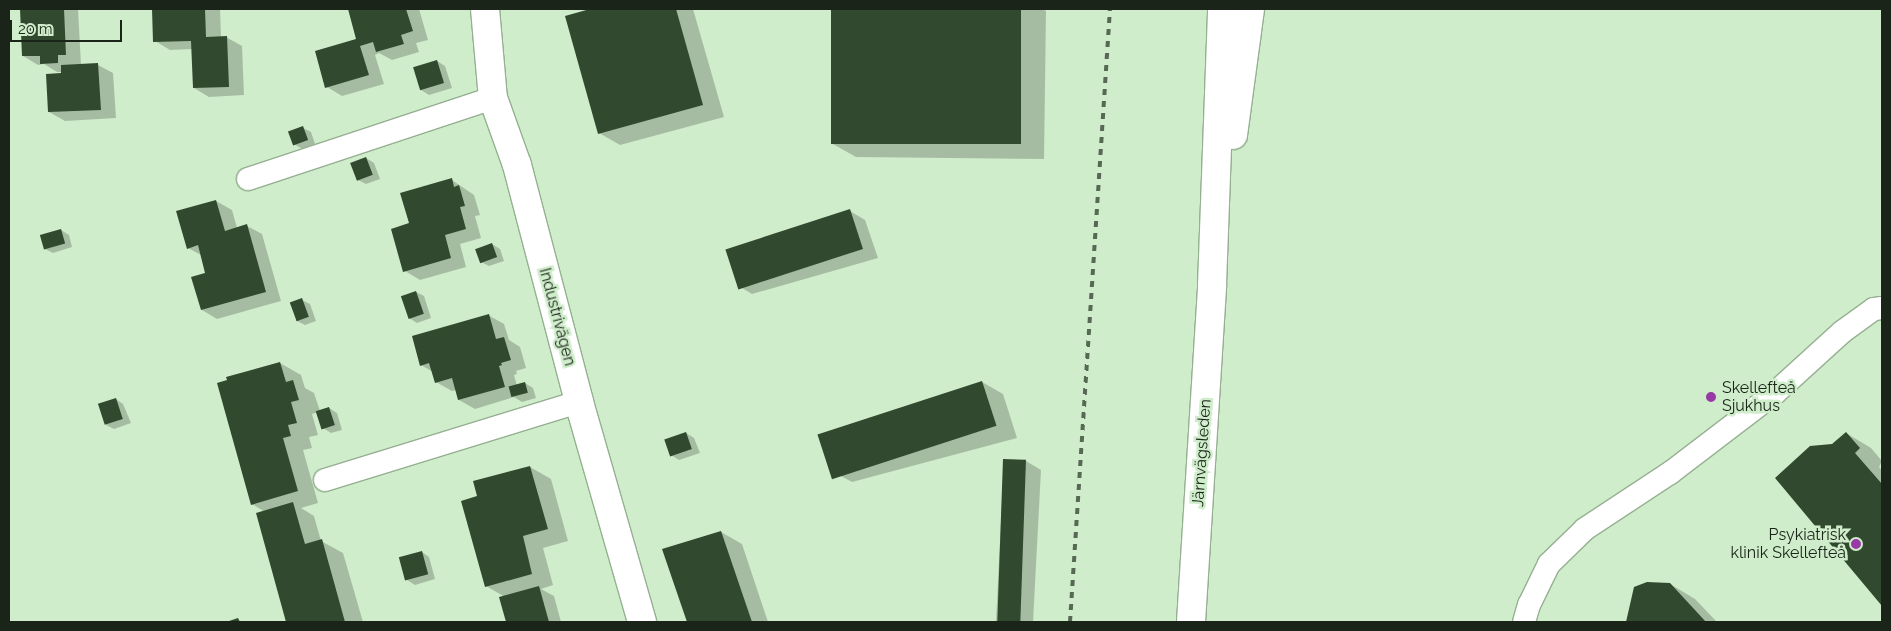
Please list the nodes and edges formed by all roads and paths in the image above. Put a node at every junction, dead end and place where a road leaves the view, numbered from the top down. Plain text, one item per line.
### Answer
1 (485, 9) edge
2 (1222, 9) edge
3 (1250, 9) edge
4 (493, 98) junction
5 (248, 179) dead end
6 (1212, 285) junction
7 (1882, 308) edge
8 (579, 402) junction
9 (325, 480) dead end
10 (642, 622) edge
11 (1191, 622) edge
12 (1524, 622) edge

1 - 4 main road, Industrivägen
2 - 6 main road, Järnvägsleden
3 - 6 main road, Järnvägsleden
4 - 5 lane
4 - 8 main road, Industrivägen
6 - 11 main road, Järnvägsleden
7 - 12 lane
8 - 9 lane
8 - 10 main road, Industrivägen

